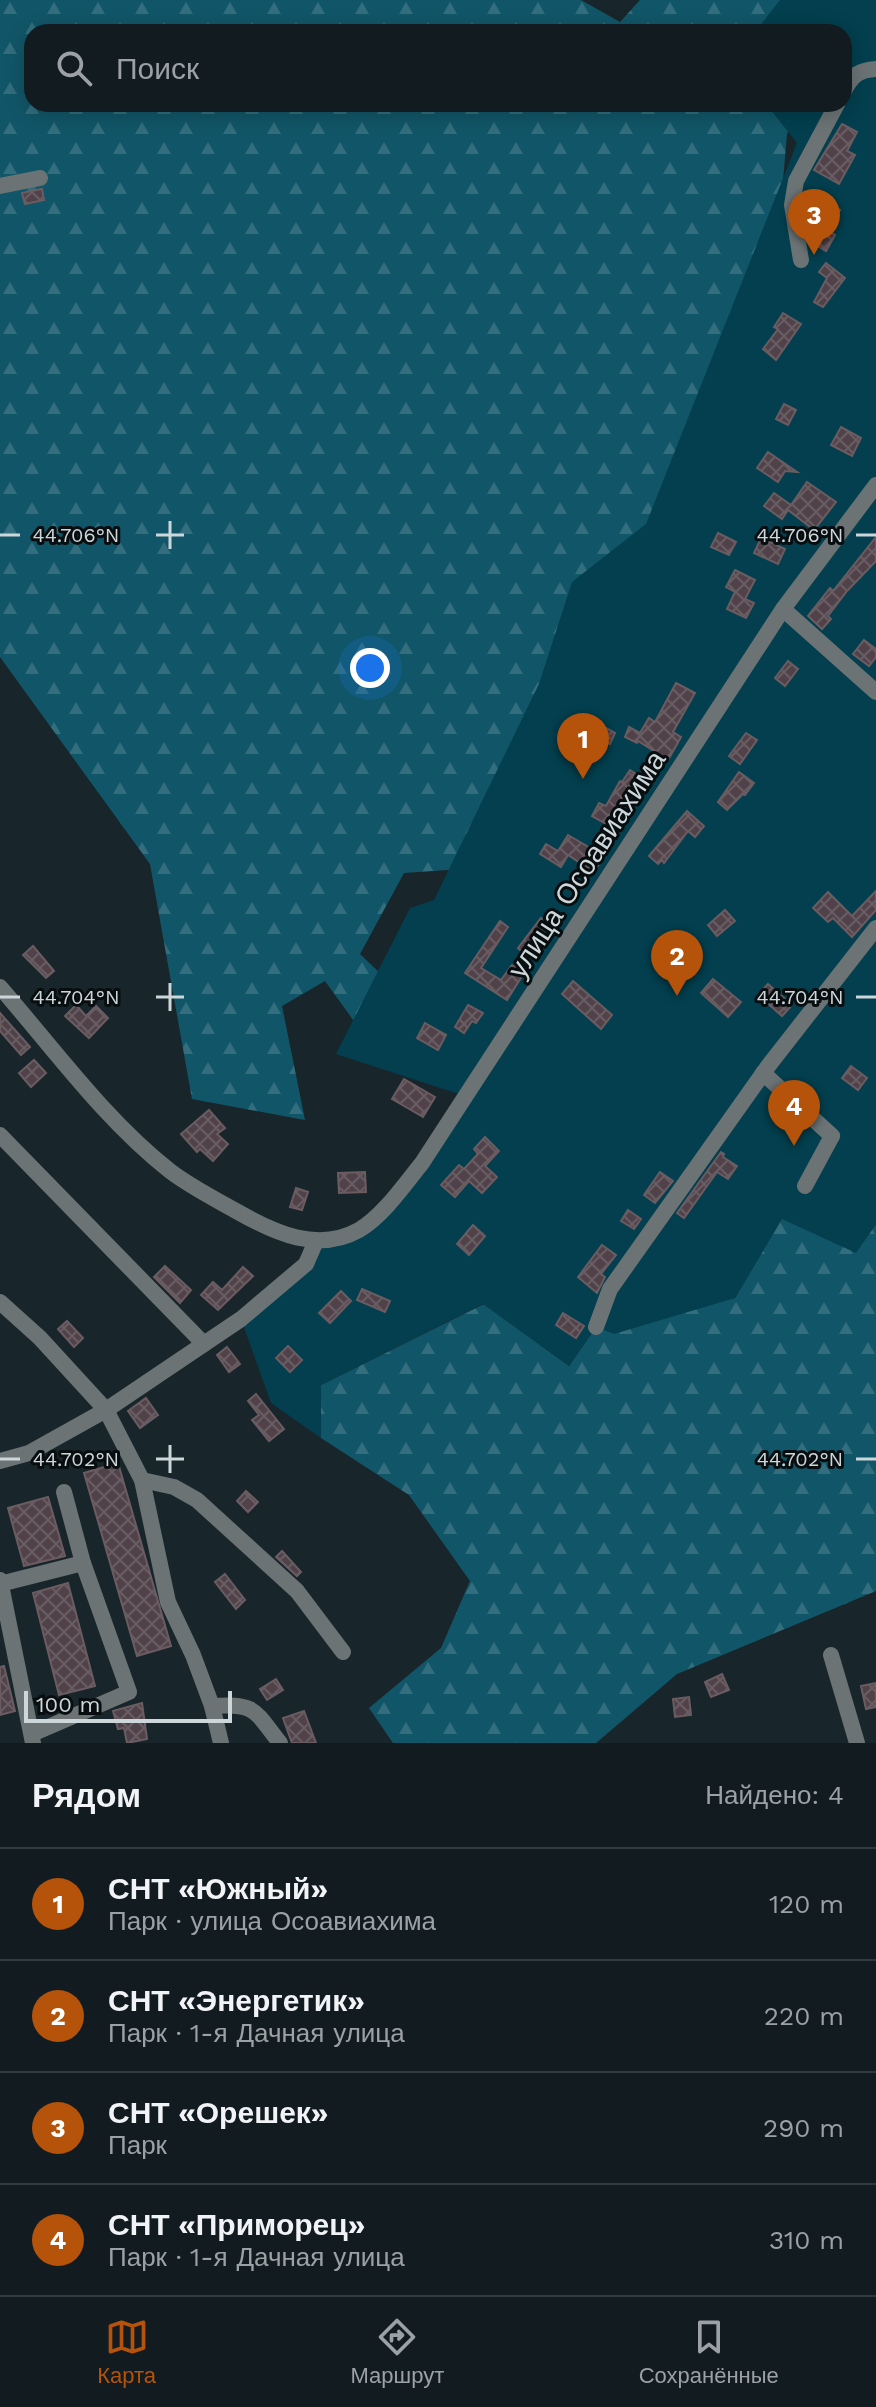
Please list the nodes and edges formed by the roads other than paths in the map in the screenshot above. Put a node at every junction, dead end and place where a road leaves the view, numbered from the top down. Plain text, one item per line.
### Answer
1 (833, 112) edge
2 (40, 178) dead end
3 (0, 186) edge
4 (801, 260) dead end
5 (876, 485) edge
6 (783, 609) junction
7 (876, 692) edge
8 (876, 928) edge
9 (0, 987) edge
10 (763, 1073) junction
11 (0, 1135) edge
12 (805, 1186) dead end
13 (316, 1241) junction
14 (0, 1302) edge
15 (596, 1327) dead end
16 (204, 1344) junction
17 (106, 1410) junction
18 (0, 1461) edge
19 (142, 1480) junction
20 (64, 1492) dead end
21 (83, 1563) junction
22 (0, 1583) edge
23 (343, 1652) dead end
24 (831, 1655) dead end
25 (212, 1706) junction
26 (32, 1738) edge
27 (221, 1743) edge
28 (280, 1743) edge
29 (857, 1743) edge

1 - 4 street
2 - 3 street
5 - 6 street, улица Осоавиахима
6 - 7 street
6 - 13 street, улица Осоавиахима
8 - 10 street
9 - 13 street
10 - 12 street
10 - 15 street
11 - 16 street
13 - 16 street
14 - 17 street
16 - 17 street
17 - 18 street
17 - 19 street
19 - 23 street
19 - 25 street
20 - 21 street
21 - 22 street
21 - 26 street
22 - 26 street
24 - 29 street
25 - 27 street
25 - 28 street

